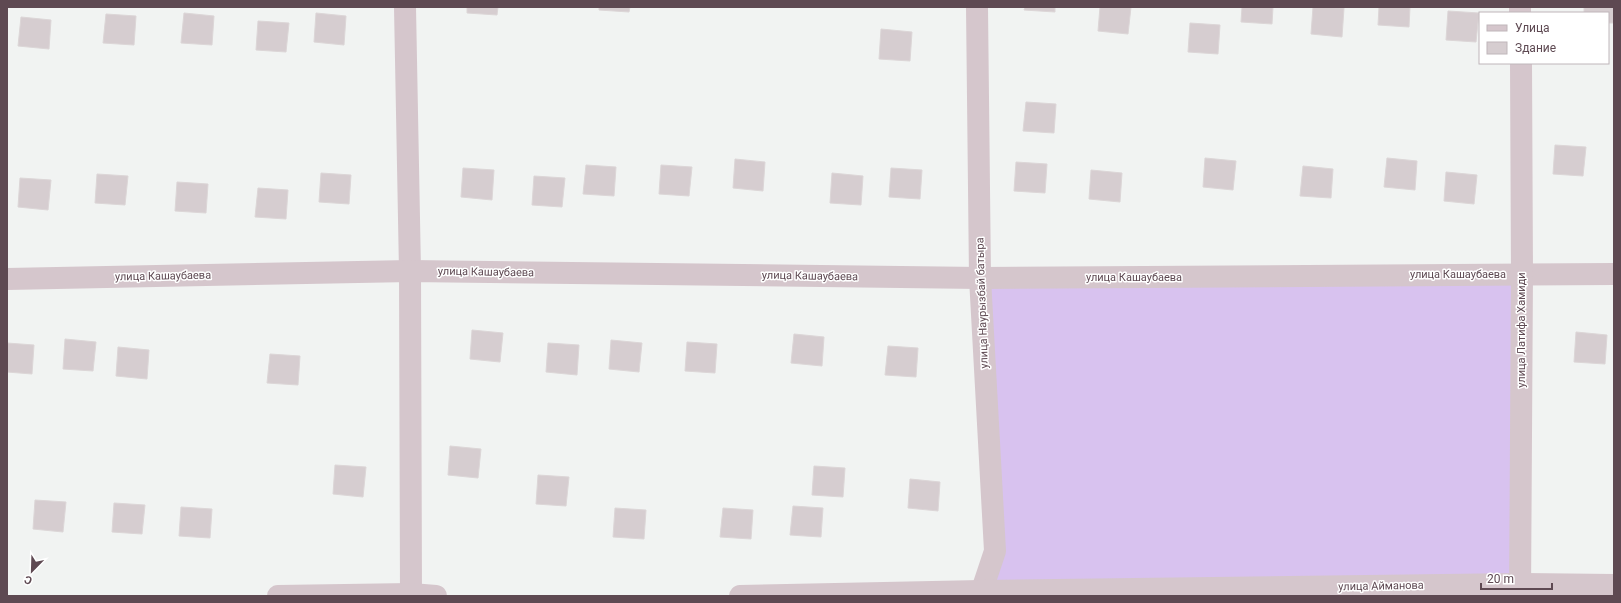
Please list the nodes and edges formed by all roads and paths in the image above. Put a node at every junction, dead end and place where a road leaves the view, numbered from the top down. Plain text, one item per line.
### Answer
1 (405, 7) edge
2 (977, 7) edge
3 (1521, 64) edge
4 (410, 271) junction
5 (1522, 274) junction
6 (1614, 274) edge
7 (980, 278) junction
8 (7, 279) edge
9 (1614, 585) edge
10 (1520, 590) edge
11 (980, 593) edge
12 (411, 595) edge
13 (278, 596) edge
14 (436, 596) edge
15 (740, 596) edge

1 - 4 street
2 - 7 street, улица Наурызбай батыра
3 - 5 street, улица Латифа Хамиди
4 - 7 street, улица Кашаубаева
4 - 8 street, улица Кашаубаева
4 - 12 street
5 - 6 street, улица Кашаубаева
5 - 7 street, улица Кашаубаева
5 - 10 street, улица Латифа Хамиди
7 - 11 street, улица Наурызбай батыра
9 - 10 street, улица Айманова
10 - 11 street, улица Айманова
11 - 15 street, улица Айманова
12 - 13 street
12 - 14 street

